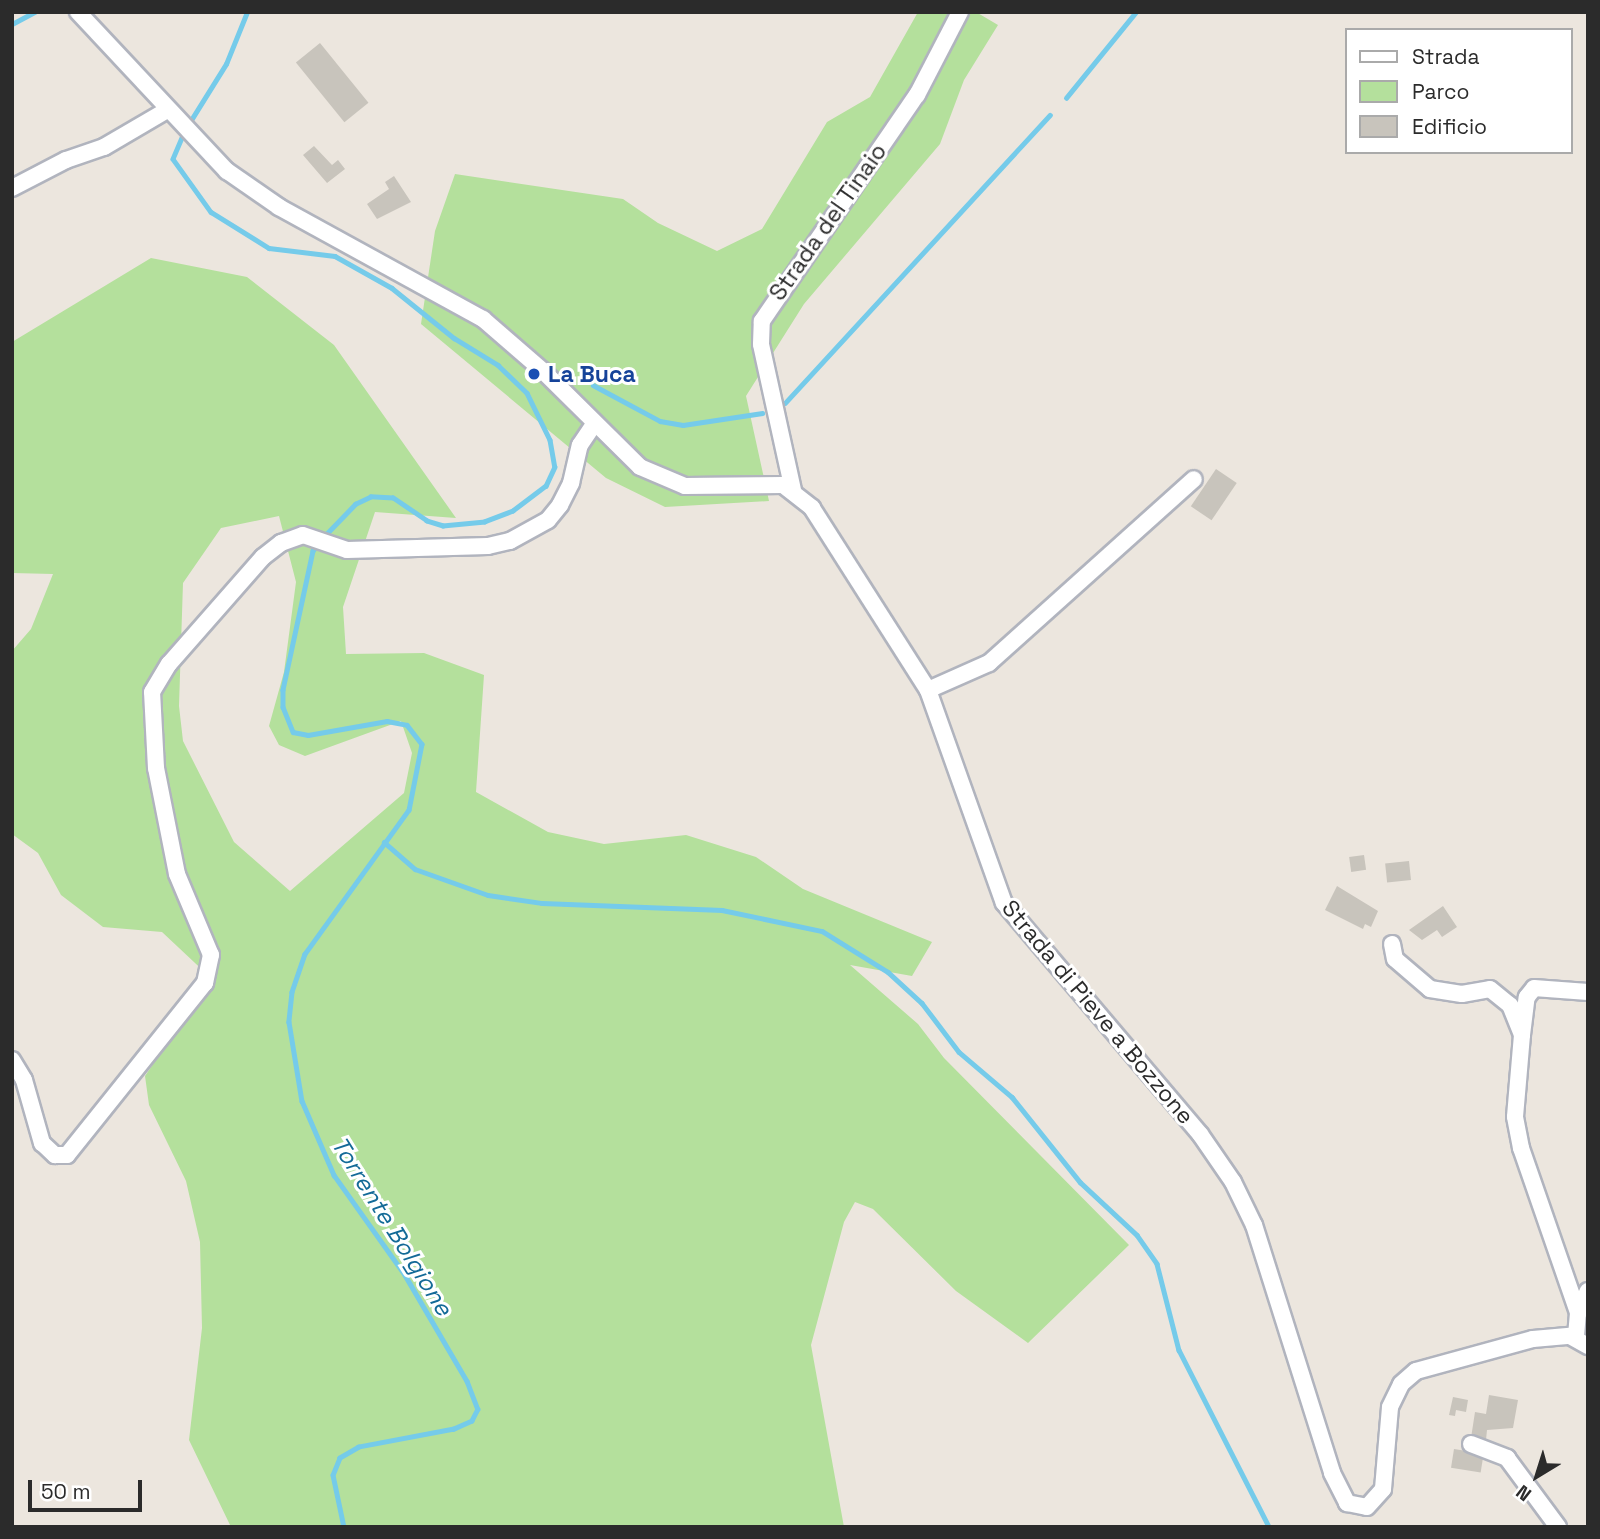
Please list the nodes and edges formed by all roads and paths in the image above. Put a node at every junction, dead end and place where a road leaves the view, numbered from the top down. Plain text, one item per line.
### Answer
1 (960, 12) edge
2 (79, 14) edge
3 (167, 110) junction
4 (12, 188) edge
5 (594, 424) junction
6 (1194, 479) dead end
7 (793, 490) junction
8 (928, 690) junction
9 (1392, 944) dead end
10 (1588, 992) edge
11 (1522, 1035) junction
12 (12, 1059) edge
13 (1588, 1290) edge
14 (1578, 1313) junction
15 (1582, 1342) edge
16 (1471, 1444) dead end
17 (1558, 1527) edge

1 - 7 street, Strada del Tinaio
2 - 3 street
3 - 4 street
3 - 5 street
5 - 7 street
5 - 12 street
6 - 8 street
7 - 8 street, Strada di Pieve a Bozzone
8 - 15 street, Strada di Pieve a Bozzone
9 - 11 street
10 - 11 street
11 - 14 street
13 - 14 street
14 - 15 street
16 - 17 street

